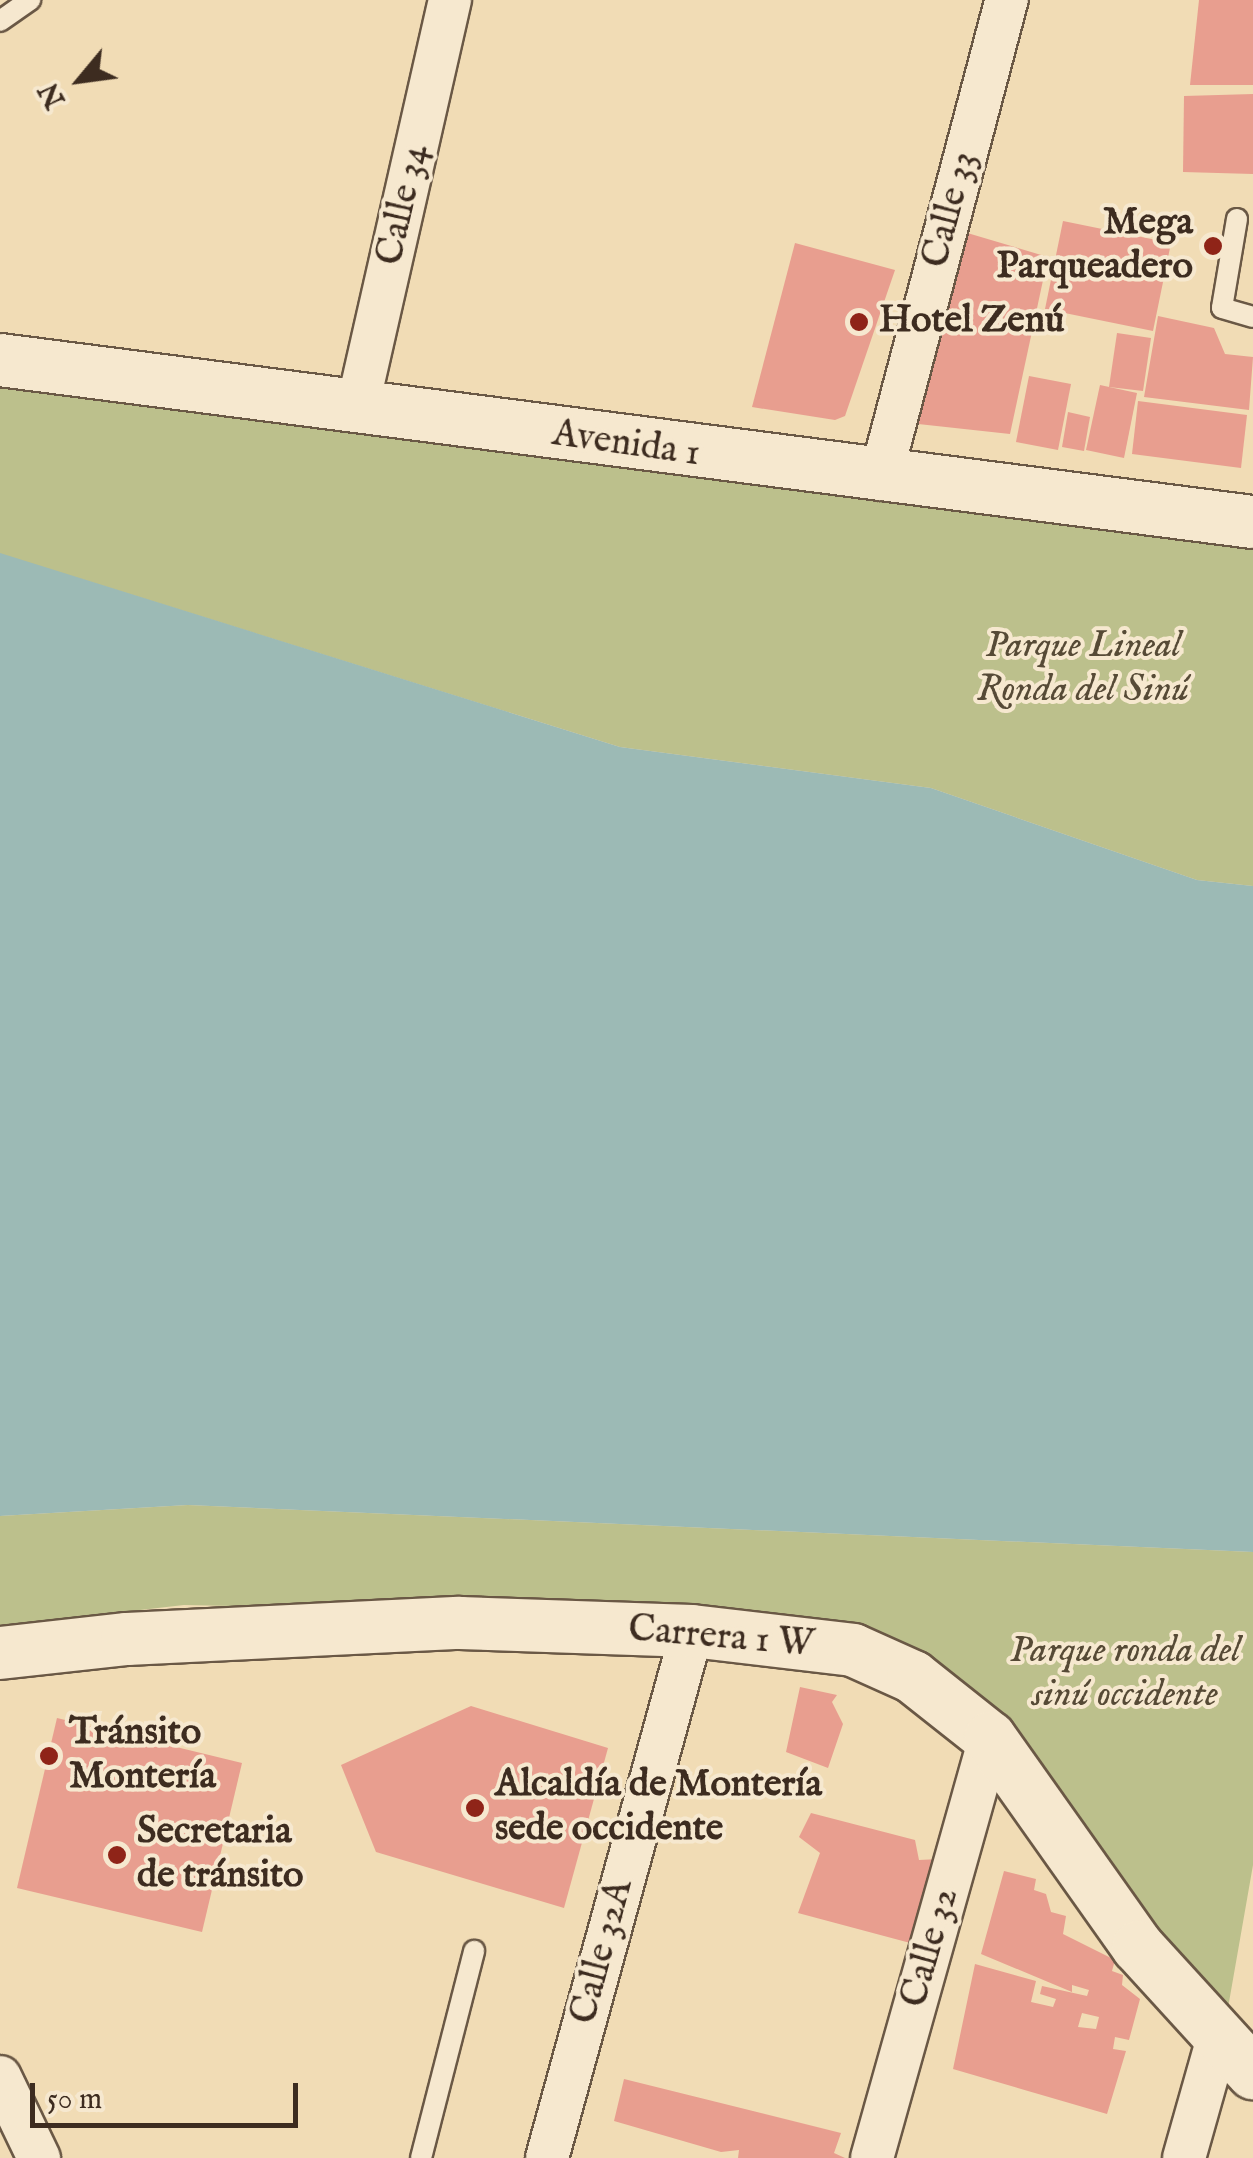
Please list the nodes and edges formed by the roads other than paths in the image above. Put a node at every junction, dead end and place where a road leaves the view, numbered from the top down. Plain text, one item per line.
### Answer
1 (30, 0) edge
2 (450, 0) edge
3 (1006, 0) edge
4 (0, 21) edge
5 (1237, 220) dead end
6 (1253, 317) edge
7 (0, 360) edge
8 (357, 409) junction
9 (880, 478) junction
10 (1253, 522) edge
11 (692, 1631) junction
12 (0, 1653) edge
13 (990, 1738) junction
14 (474, 1951) dead end
15 (1235, 2057) edge
16 (0, 2078) edge
17 (40, 2158) edge
18 (421, 2158) edge
19 (547, 2158) edge
20 (872, 2158) edge
21 (1184, 2158) edge

1 - 4 lane
2 - 8 street, Calle 34
3 - 9 street, Calle 33
5 - 6 lane
7 - 8 street, Avenida 1
8 - 9 street, Avenida 1
9 - 10 street, Avenida 1
11 - 12 street, Carrera 1 W
11 - 13 street, Carrera 1 W
11 - 19 street, Calle 32A
13 - 15 street, Carrera 1 W
13 - 20 street, Calle 32
14 - 18 lane
15 - 21 street
16 - 17 street

